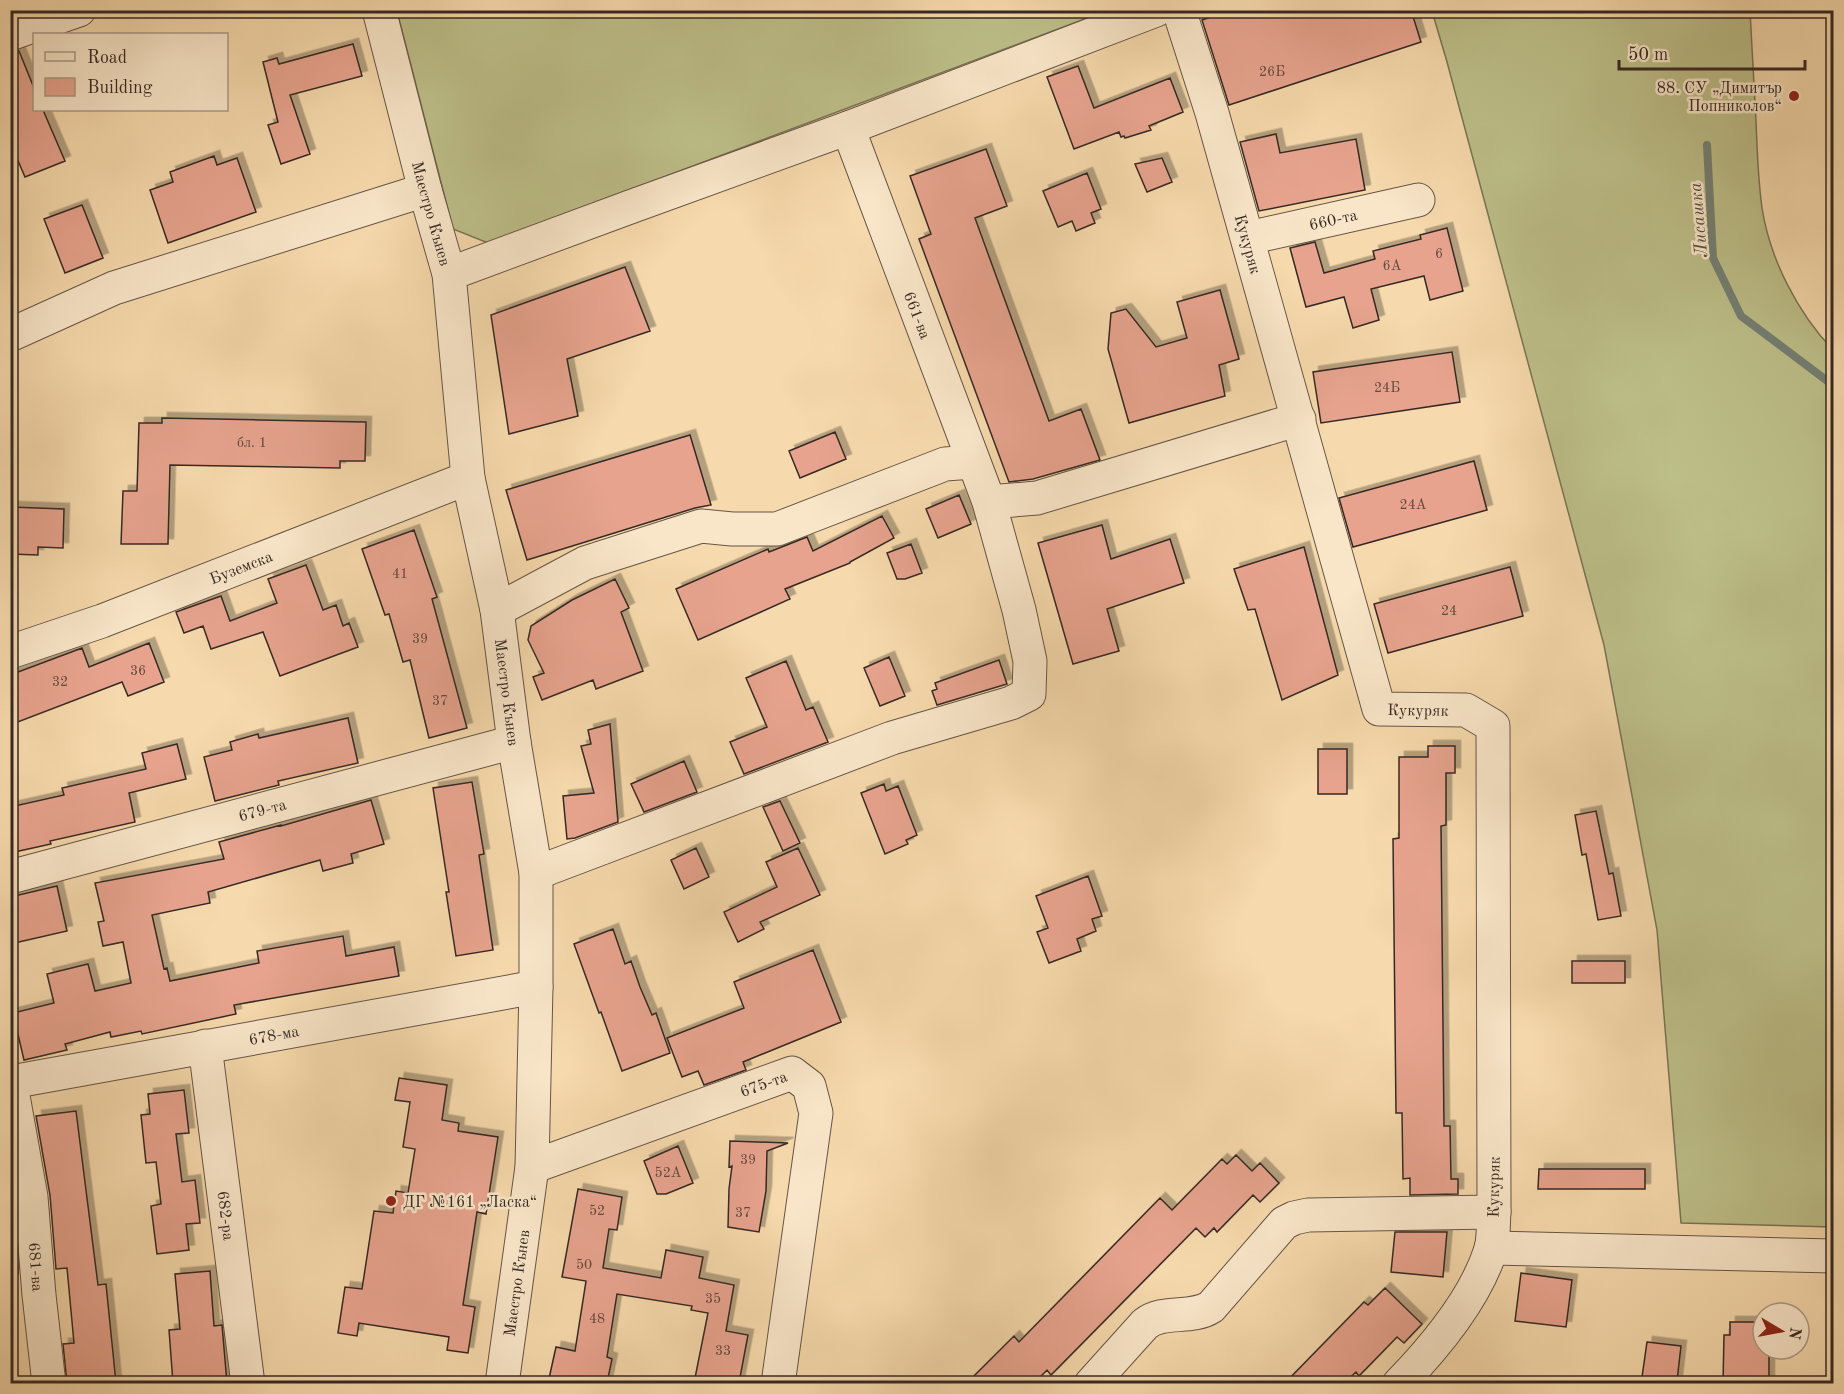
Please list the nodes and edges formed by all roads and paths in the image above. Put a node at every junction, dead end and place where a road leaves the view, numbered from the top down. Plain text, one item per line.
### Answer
1 (79, 10) edge
2 (379, 10) edge
3 (1156, 10) edge
4 (1179, 10) edge
5 (10, 34) edge
6 (848, 128) junction
7 (425, 190) junction
8 (1418, 200) dead end
9 (1248, 238) junction
10 (449, 274) junction
11 (10, 335) edge
12 (1299, 419) junction
13 (973, 462) junction
14 (468, 478) junction
15 (989, 502) junction
16 (497, 610) junction
17 (10, 652) edge
18 (514, 742) junction
19 (536, 873) junction
20 (10, 877) edge
21 (536, 987) junction
22 (205, 1046) junction
23 (11, 1081) edge
24 (532, 1167) junction
25 (1494, 1212) junction
26 (1491, 1248) junction
27 (1833, 1256) edge
28 (48, 1383) edge
29 (248, 1383) edge
30 (502, 1383) edge
31 (778, 1383) edge
32 (1091, 1383) edge
33 (1399, 1383) edge

1 - 5 street
2 - 7 street, Маестро Кънев
3 - 6 street
4 - 9 street, Кукуряк
6 - 10 street
6 - 13 street, 661-ва
7 - 10 street, Маестро Кънев
7 - 11 street
8 - 9 street, 660-та
9 - 12 street, Кукуряк
10 - 14 street, Маестро Кънев
12 - 15 street
12 - 25 street, Кукуряк
13 - 15 street, 661-ва
13 - 16 street
14 - 16 street, Маестро Кънев
14 - 17 street, Буземска
15 - 19 street, 661-ва
16 - 18 street, Маестро Кънев
18 - 19 street, Маестро Кънев
18 - 20 street, 679-та
19 - 21 street, Маестро Кънев
21 - 22 street, 678-ма
21 - 24 street, Маестро Кънев
22 - 23 street, 678-ма
22 - 29 street, 682-ра
23 - 28 street, 681-ва
24 - 30 street, Маестро Кънев
24 - 31 street, 675-та
25 - 26 street, Кукуряк
25 - 32 street
26 - 27 street
26 - 33 street, Кукуряк

